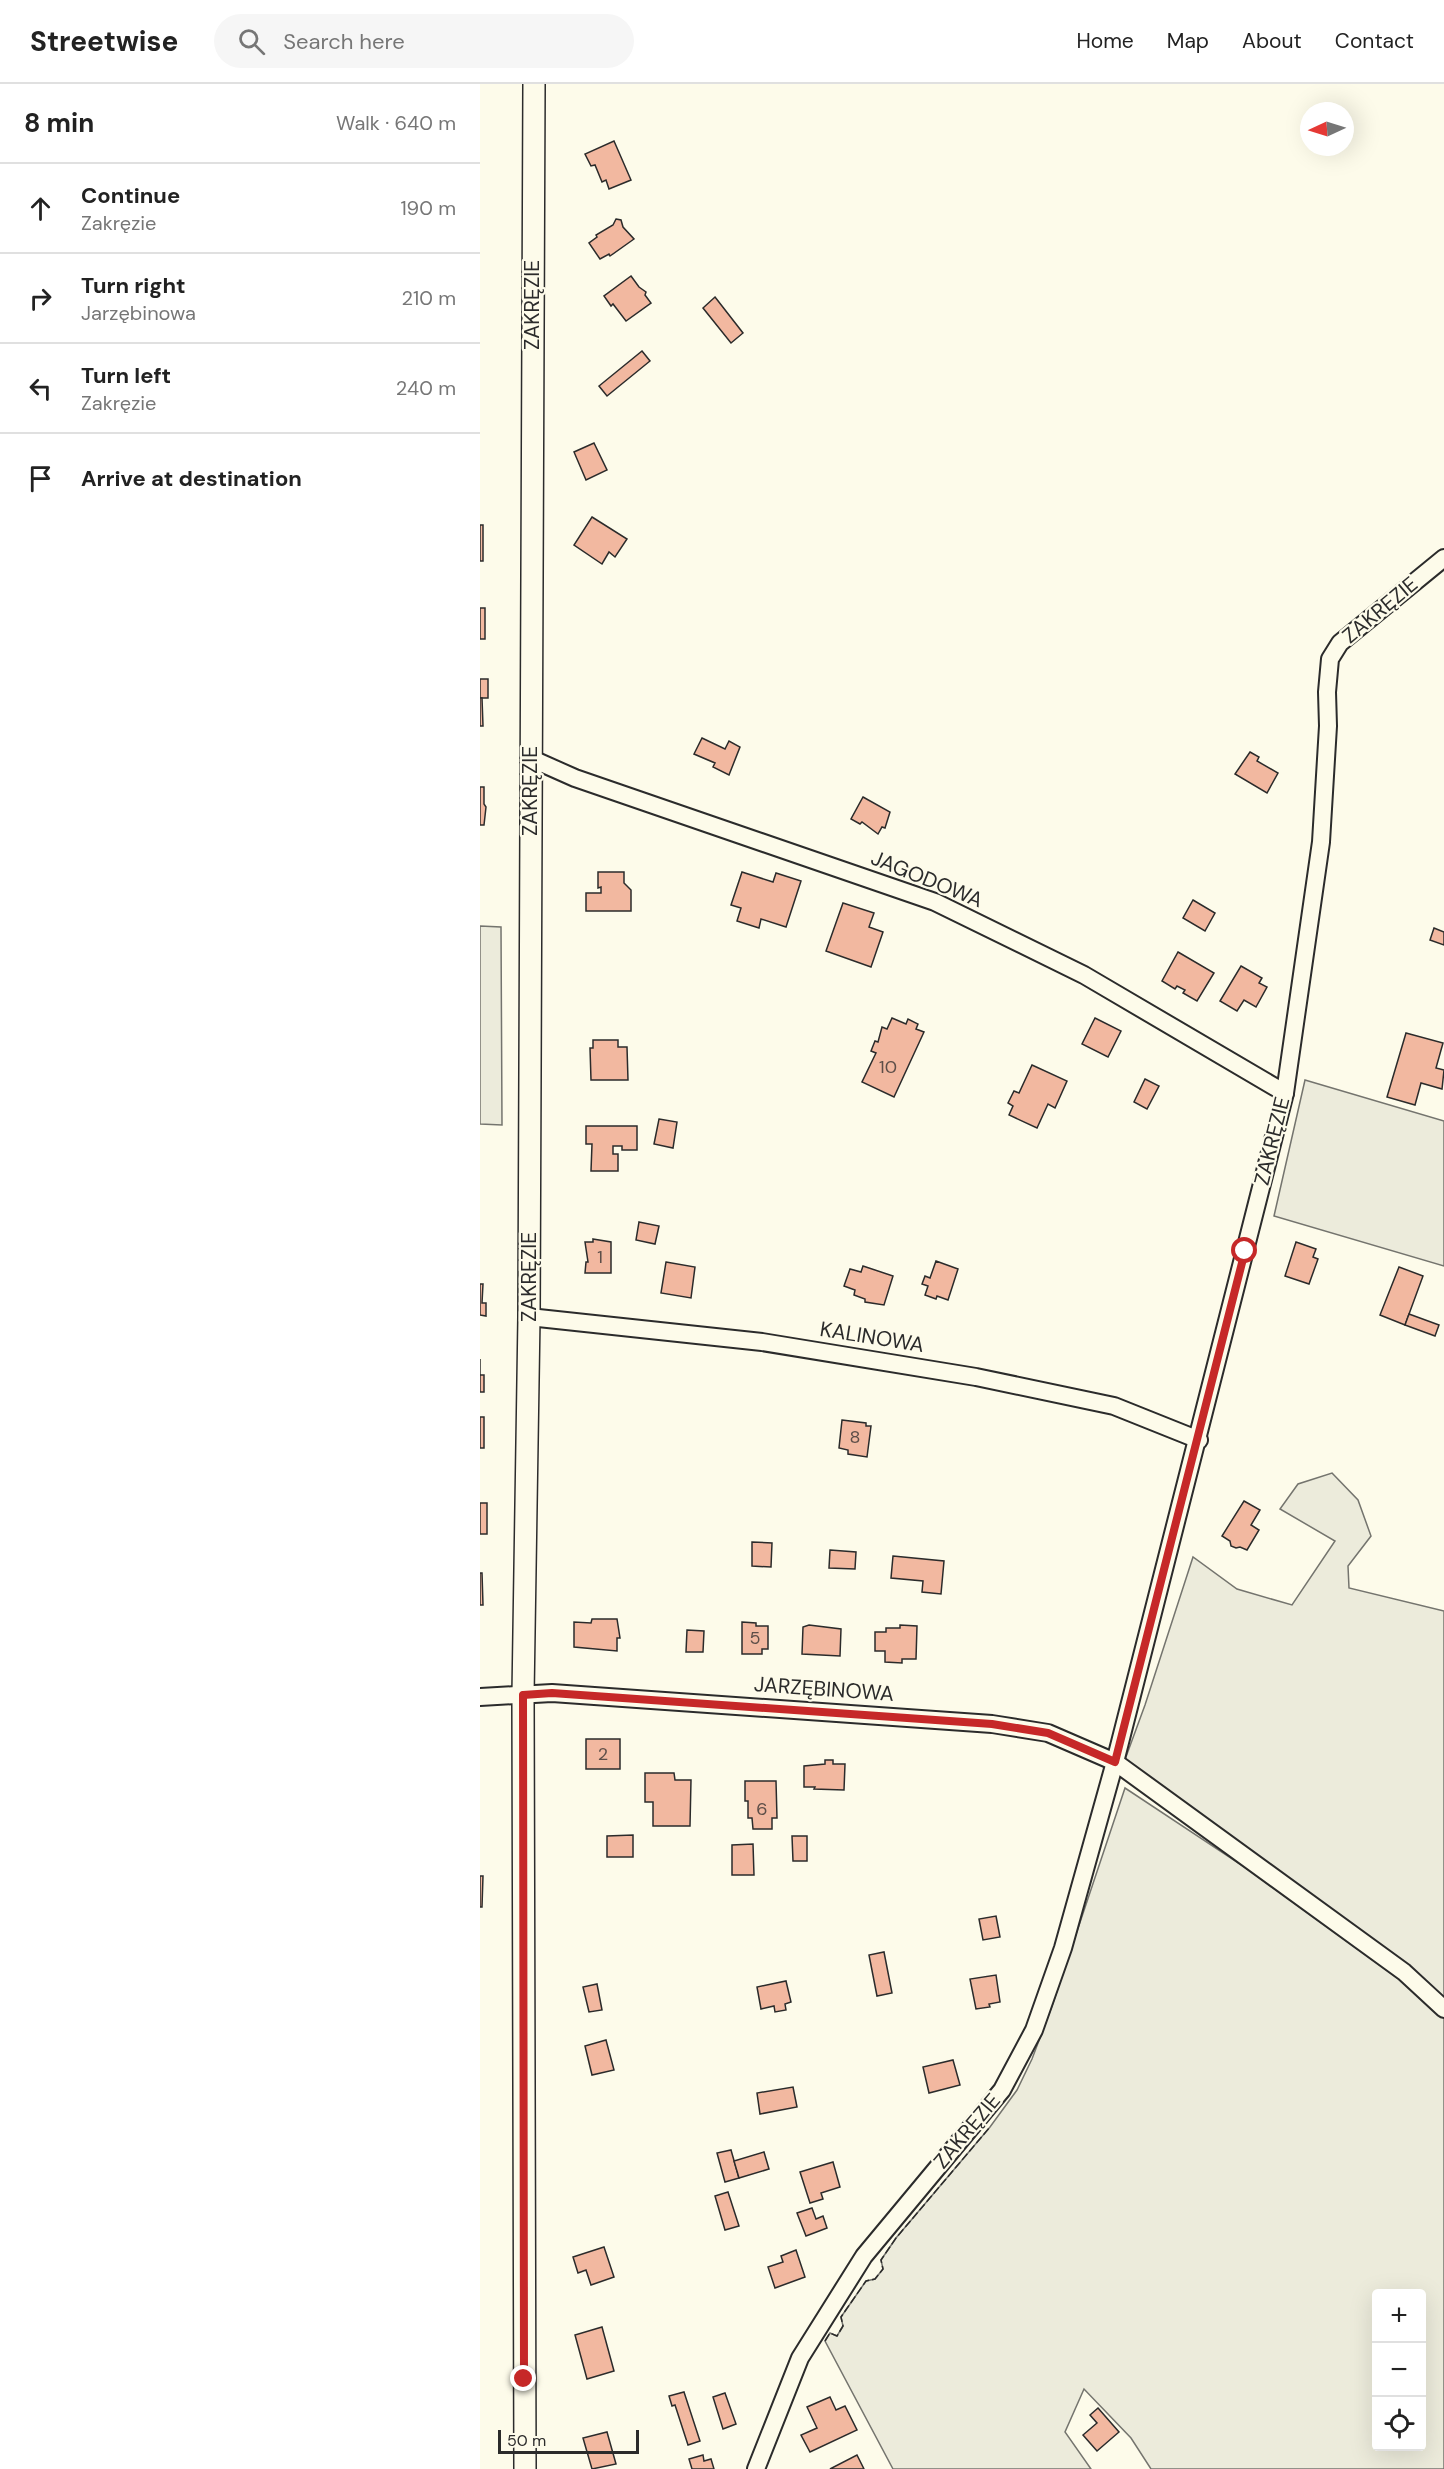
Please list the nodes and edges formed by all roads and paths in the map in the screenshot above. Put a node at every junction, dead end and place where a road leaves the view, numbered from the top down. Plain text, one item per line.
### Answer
1 (534, 84) edge
2 (1444, 558) edge
3 (530, 758) junction
4 (1285, 1093) junction
5 (529, 1317) junction
6 (1199, 1440) junction
7 (523, 1695) junction
8 (480, 1697) edge
9 (1115, 1762) junction
10 (1444, 2009) edge
11 (525, 2469) edge
12 (756, 2469) edge

1 - 3 street, ZAKRĘZIE
2 - 4 street, ZAKRĘZIE
3 - 4 street, JAGODOWA
3 - 5 street, ZAKRĘZIE
4 - 6 street, ZAKRĘZIE
5 - 6 street, KALINOWA
5 - 7 street, ZAKRĘZIE
6 - 9 street, ZAKRĘZIE
7 - 8 street, JARZĘBINOWA
7 - 9 street, JARZĘBINOWA
7 - 11 street, ZAKRĘZIE
9 - 10 street
9 - 12 street, ZAKRĘZIE

